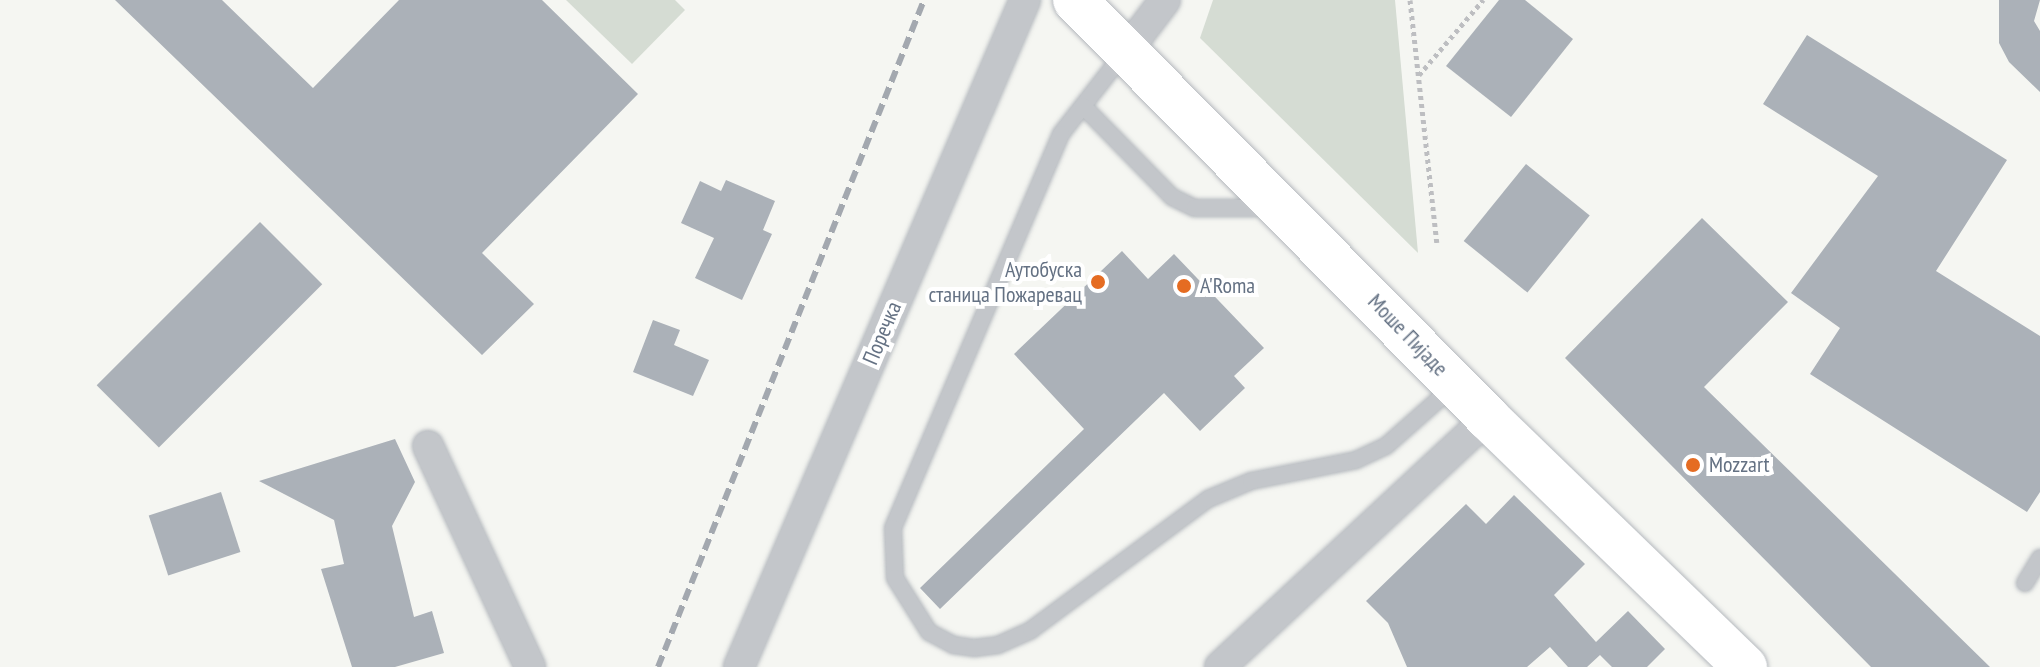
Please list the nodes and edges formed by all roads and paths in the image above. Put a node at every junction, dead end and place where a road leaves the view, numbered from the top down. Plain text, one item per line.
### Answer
1 (1025, 0) edge
2 (1075, 0) edge
3 (1165, 0) edge
4 (1410, 0) edge
5 (1483, 0) edge
6 (1128, 49) junction
7 (1418, 76) junction
8 (1083, 106) junction
9 (1283, 208) junction
10 (1437, 243) dead end
11 (1456, 384) junction
12 (1488, 418) junction
13 (428, 446) dead end
14 (2040, 558) edge
15 (2025, 583) dead end
16 (530, 667) edge
17 (739, 667) edge
18 (1220, 667) edge
19 (1745, 667) edge

1 - 17 street, Поречка
2 - 6 street, Моше Пијаде
3 - 6 street
4 - 7 path
5 - 7 path
6 - 8 lane
6 - 9 street, Моше Пијаде
7 - 10 path
8 - 9 lane
8 - 11 lane
9 - 11 street, Моше Пијаде
11 - 12 street, Моше Пијаде
12 - 18 street
12 - 19 street, Моше Пијаде
13 - 16 street
14 - 15 lane

